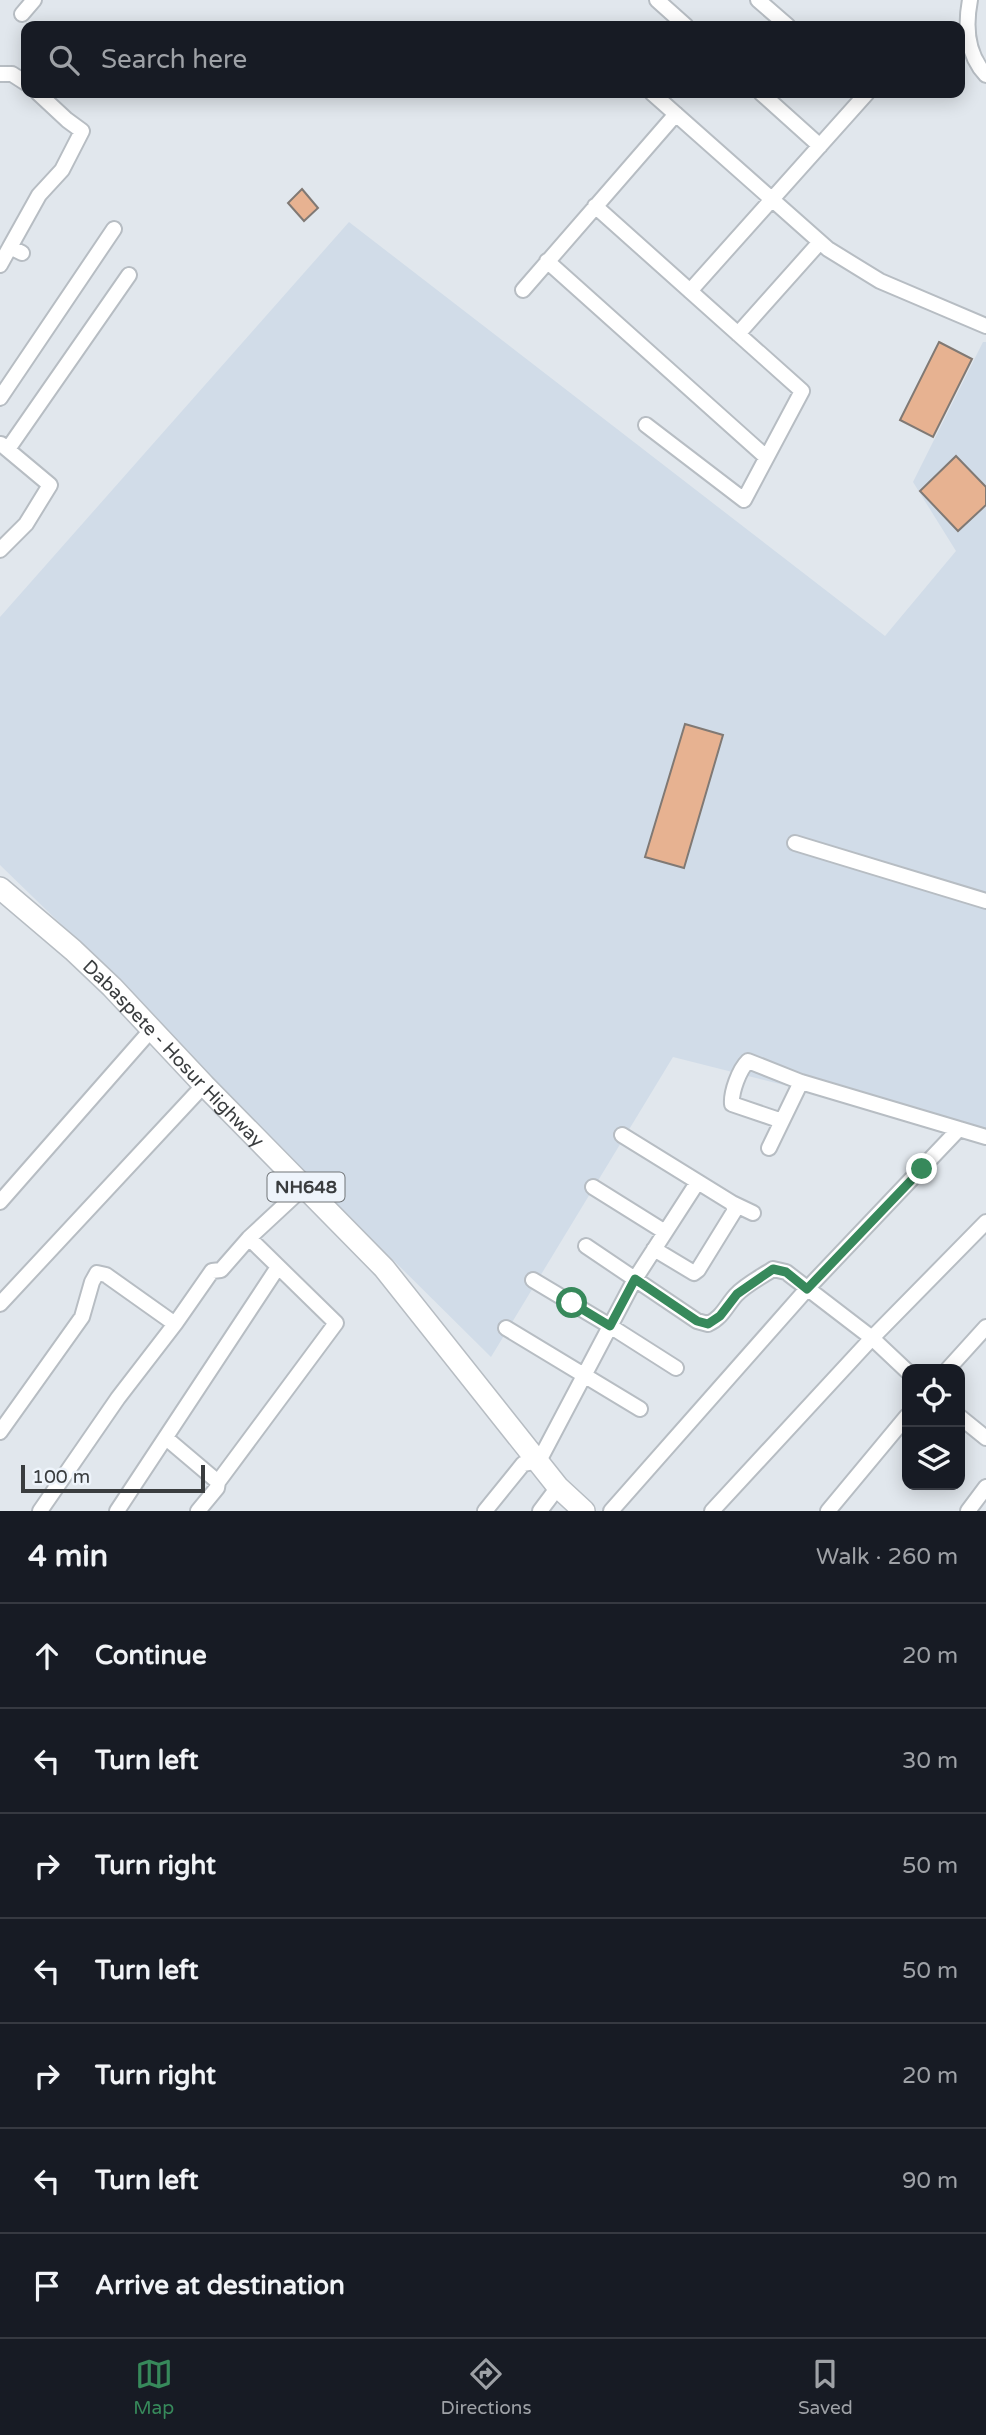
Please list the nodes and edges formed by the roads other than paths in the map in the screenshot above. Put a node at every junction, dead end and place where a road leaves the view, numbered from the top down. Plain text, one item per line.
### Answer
1 (34, 0) edge
2 (657, 0) edge
3 (758, 0) edge
4 (970, 0) edge
5 (22, 14) dead end
6 (680, 21) edge
7 (782, 21) edge
8 (0, 74) edge
9 (986, 75) edge
10 (21, 80) edge
11 (43, 98) edge
12 (658, 98) edge
13 (767, 98) edge
14 (862, 98) edge
15 (676, 114) junction
16 (820, 146) junction
17 (772, 200) junction
18 (596, 206) junction
19 (114, 229) dead end
20 (820, 242) junction
21 (547, 261) junction
22 (0, 265) edge
23 (129, 275) dead end
24 (523, 290) dead end
25 (690, 291) junction
26 (986, 326) edge
27 (738, 334) junction
28 (0, 398) edge
29 (646, 425) dead end
30 (4, 446) edge
31 (766, 457) junction
32 (0, 550) edge
33 (795, 843) dead end
34 (0, 888) edge
35 (986, 901) edge
36 (152, 1029) junction
37 (801, 1082) junction
38 (204, 1084) junction
39 (782, 1121) junction
40 (960, 1129) junction
41 (622, 1135) dead end
42 (986, 1137) edge
43 (769, 1147) dead end
44 (697, 1183) junction
45 (305, 1186) junction
46 (593, 1187) dead end
47 (0, 1202) edge
48 (732, 1203) junction
49 (753, 1213) dead end
50 (986, 1222) edge
51 (665, 1232) junction
52 (249, 1238) junction
53 (586, 1247) dead end
54 (654, 1249) junction
55 (278, 1267) junction
56 (635, 1279) junction
57 (533, 1280) dead end
58 (807, 1289) junction
59 (0, 1304) edge
60 (175, 1324) junction
61 (610, 1326) junction
62 (506, 1328) dead end
63 (986, 1328) edge
64 (872, 1338) junction
65 (953, 1364) edge
66 (902, 1366) edge
67 (676, 1368) dead end
68 (584, 1375) junction
69 (640, 1409) dead end
70 (965, 1421) edge
71 (902, 1422) edge
72 (0, 1432) edge
73 (166, 1438) junction
74 (986, 1438) edge
75 (539, 1461) junction
76 (218, 1482) junction
77 (558, 1487) junction
78 (986, 1487) edge
79 (40, 1511) edge
80 (117, 1511) edge
81 (198, 1511) edge
82 (485, 1511) edge
83 (540, 1511) edge
84 (584, 1511) edge
85 (611, 1511) edge
86 (712, 1511) edge
87 (828, 1511) edge
88 (968, 1511) edge

1 - 5 street
2 - 6 street
3 - 7 street
4 - 9 street
8 - 10 street
11 - 22 street
12 - 15 street
13 - 16 street
14 - 16 street
15 - 17 street
15 - 18 street
16 - 17 street
17 - 20 street
17 - 25 street
18 - 21 street
18 - 25 street
19 - 28 street
20 - 26 street
20 - 27 street
21 - 24 street
21 - 31 street
23 - 30 street
25 - 27 street
27 - 31 street
29 - 31 street
30 - 32 street
33 - 35 street
34 - 36 highway, Dabaspete - Hosur Highway / NH648
36 - 38 highway, Dabaspete - Hosur Highway / NH648
36 - 47 street
37 - 39 street
37 - 39 street
37 - 40 street
38 - 45 highway, Dabaspete - Hosur Highway / NH648
38 - 59 street
39 - 43 street
40 - 42 street
40 - 58 street
41 - 44 street
44 - 48 street
44 - 51 street
45 - 52 street
45 - 75 highway, Dabaspete - Hosur Highway / NH648
46 - 51 street
48 - 49 street
48 - 54 street
50 - 64 street
51 - 54 street
52 - 55 street
52 - 60 street
53 - 56 street
54 - 56 street
55 - 73 street
55 - 76 street
56 - 58 street
56 - 61 street
57 - 61 street
58 - 64 street
58 - 85 street
60 - 72 street
60 - 79 street
61 - 67 street
61 - 68 street
62 - 68 street
63 - 65 street
64 - 66 street
64 - 86 street
68 - 69 street
68 - 75 street
70 - 74 street
71 - 87 street
73 - 76 street
73 - 80 street
75 - 77 highway, Dabaspete - Hosur Highway / NH648
75 - 82 street
76 - 81 street
77 - 83 street
77 - 84 highway, Dabaspete - Hosur Highway / NH648
78 - 88 street

